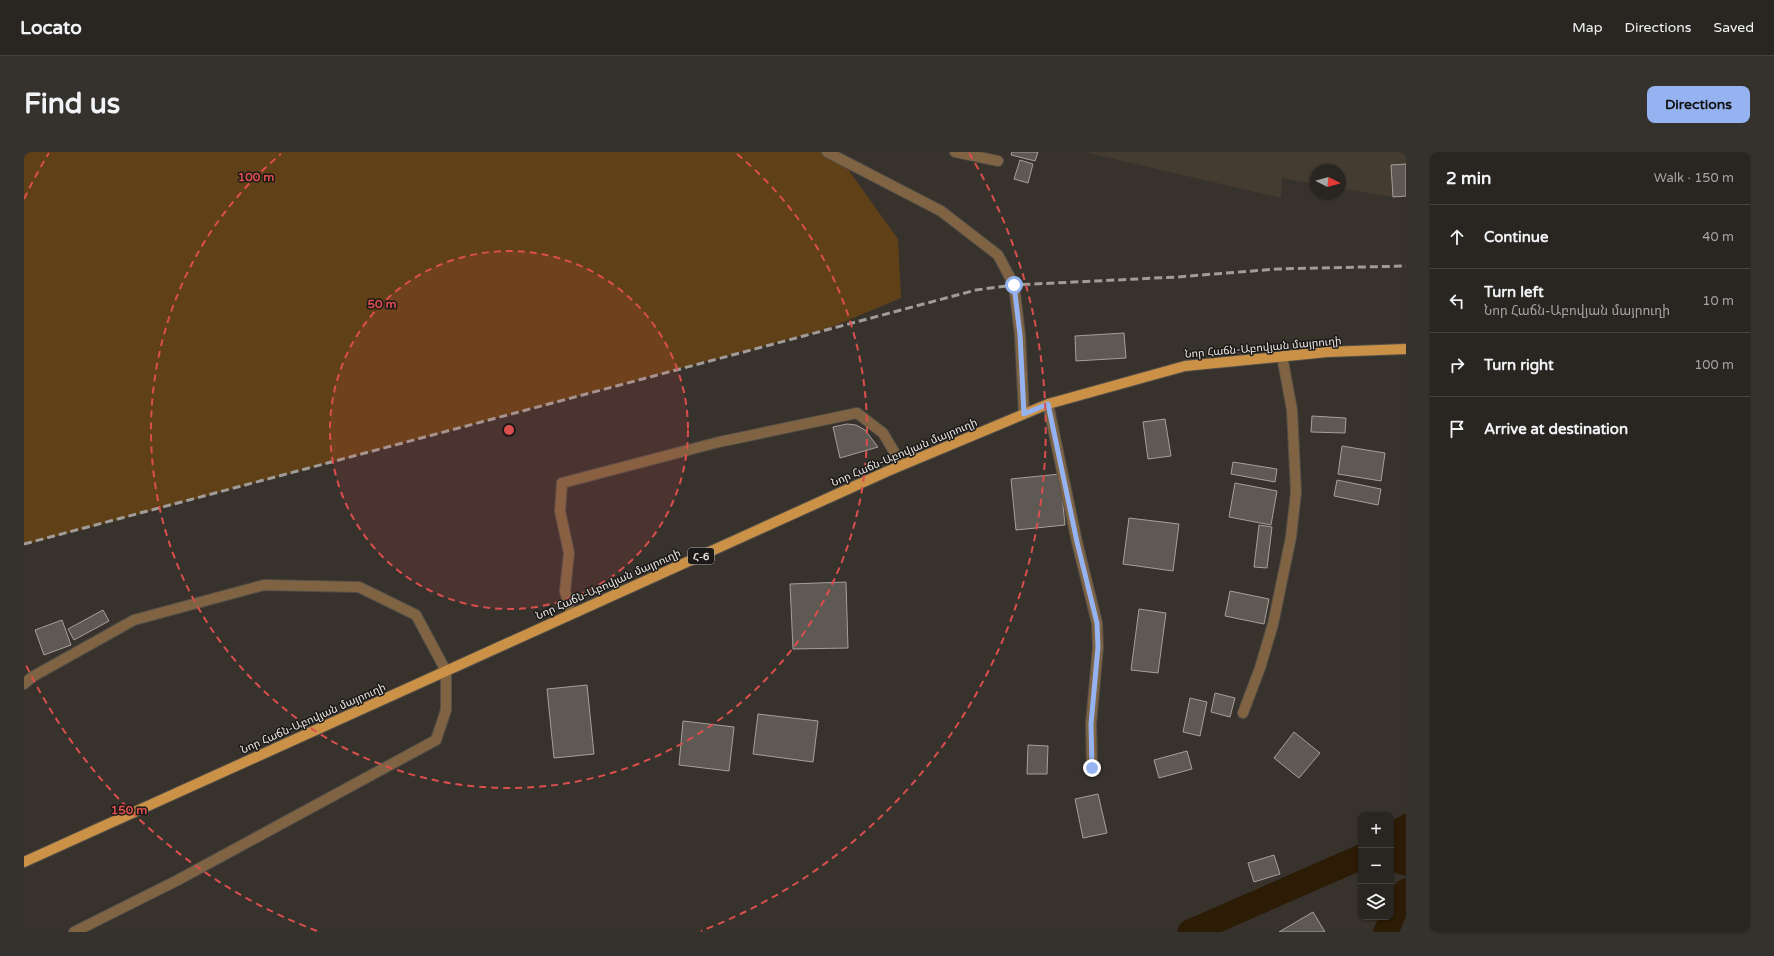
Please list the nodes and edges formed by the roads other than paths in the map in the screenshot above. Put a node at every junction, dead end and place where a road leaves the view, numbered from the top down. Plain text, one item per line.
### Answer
1 (827, 152) edge
2 (955, 152) edge
3 (998, 161) dead end
4 (1406, 349) edge
5 (1282, 356) junction
6 (1048, 404) junction
7 (1024, 414) junction
8 (902, 465) junction
9 (570, 614) junction
10 (446, 671) junction
11 (24, 684) edge
12 (1243, 713) dead end
13 (1092, 768) dead end
14 (24, 862) edge
15 (74, 932) edge

1 - 7 street
2 - 3 street
4 - 5 main road, Նոր Հաճն-Աբովյան մայրուղի / Հ-6
5 - 6 main road, Նոր Հաճն-Աբովյան մայրուղի / Հ-6
5 - 12 street
6 - 7 main road, Նոր Հաճն-Աբովյան մայրուղի / Հ-6
6 - 13 street
7 - 8 main road, Նոր Հաճն-Աբովյան մայրուղի / Հ-6
8 - 9 main road, Նոր Հաճն-Աբովյան մայրուղի / Հ-6
8 - 9 street
9 - 10 main road, Նոր Հաճն-Աբովյան մայրուղի / Հ-6
10 - 11 street
10 - 14 main road, Նոր Հաճն-Աբովյան մայրուղի / Հ-6
10 - 15 street

